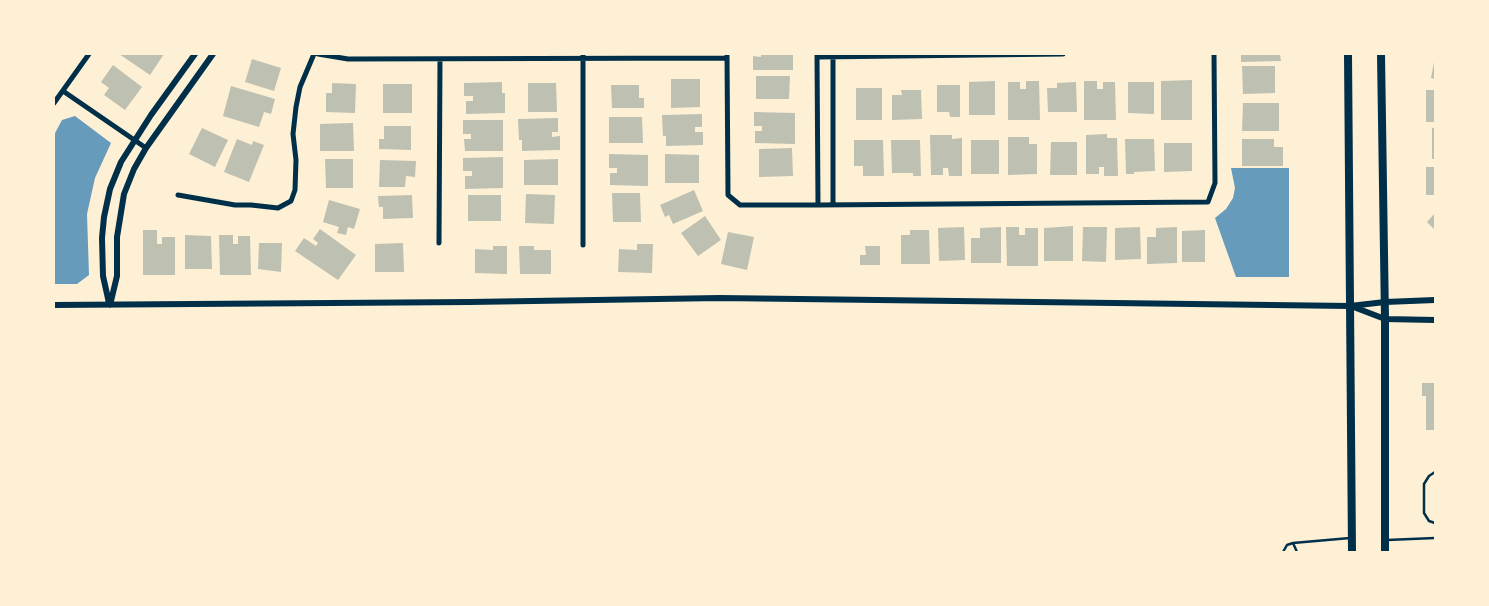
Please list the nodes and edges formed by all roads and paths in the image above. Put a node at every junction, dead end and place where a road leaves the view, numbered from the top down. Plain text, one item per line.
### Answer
1 (88, 54) edge
2 (195, 54) edge
3 (213, 54) edge
4 (316, 54) edge
5 (1063, 54) edge
6 (1214, 54) edge
7 (1348, 54) edge
8 (1380, 54) edge
9 (817, 55) edge
10 (833, 55) edge
11 (583, 56) edge
12 (727, 56) edge
13 (440, 59) junction
14 (63, 90) junction
15 (54, 103) edge
16 (135, 140) junction
17 (146, 148) junction
18 (178, 195) dead end
19 (818, 205) junction
20 (833, 205) junction
21 (439, 243) dead end
22 (583, 246) dead end
23 (1435, 300) edge
24 (1385, 302) junction
25 (54, 305) edge
26 (110, 305) junction
27 (1350, 306) junction
28 (1385, 318) junction
29 (1435, 320) edge
30 (1435, 472) edge
31 (1435, 523) edge
32 (1352, 538) junction
33 (1435, 538) edge
34 (1385, 540) junction
35 (1293, 543) junction
36 (1283, 552) edge
37 (1297, 552) edge
38 (1352, 552) edge
39 (1385, 552) edge

1 - 14 street
2 - 16 street
3 - 17 street
4 - 13 street
4 - 18 street
5 - 10 street
6 - 20 street
7 - 27 main road
8 - 24 main road
9 - 10 street
9 - 19 street
10 - 20 street
11 - 12 street
11 - 13 street
11 - 22 street
12 - 19 street
13 - 21 street
14 - 15 street
14 - 16 street
16 - 17 street
16 - 26 street
17 - 26 street
19 - 20 street
23 - 24 street
24 - 27 street
24 - 28 main road
25 - 26 street
26 - 27 street
27 - 28 street
27 - 32 main road
28 - 29 street
28 - 34 main road
30 - 31 lane
32 - 35 lane
32 - 38 main road
33 - 34 lane
34 - 39 main road
35 - 36 lane
35 - 37 lane

